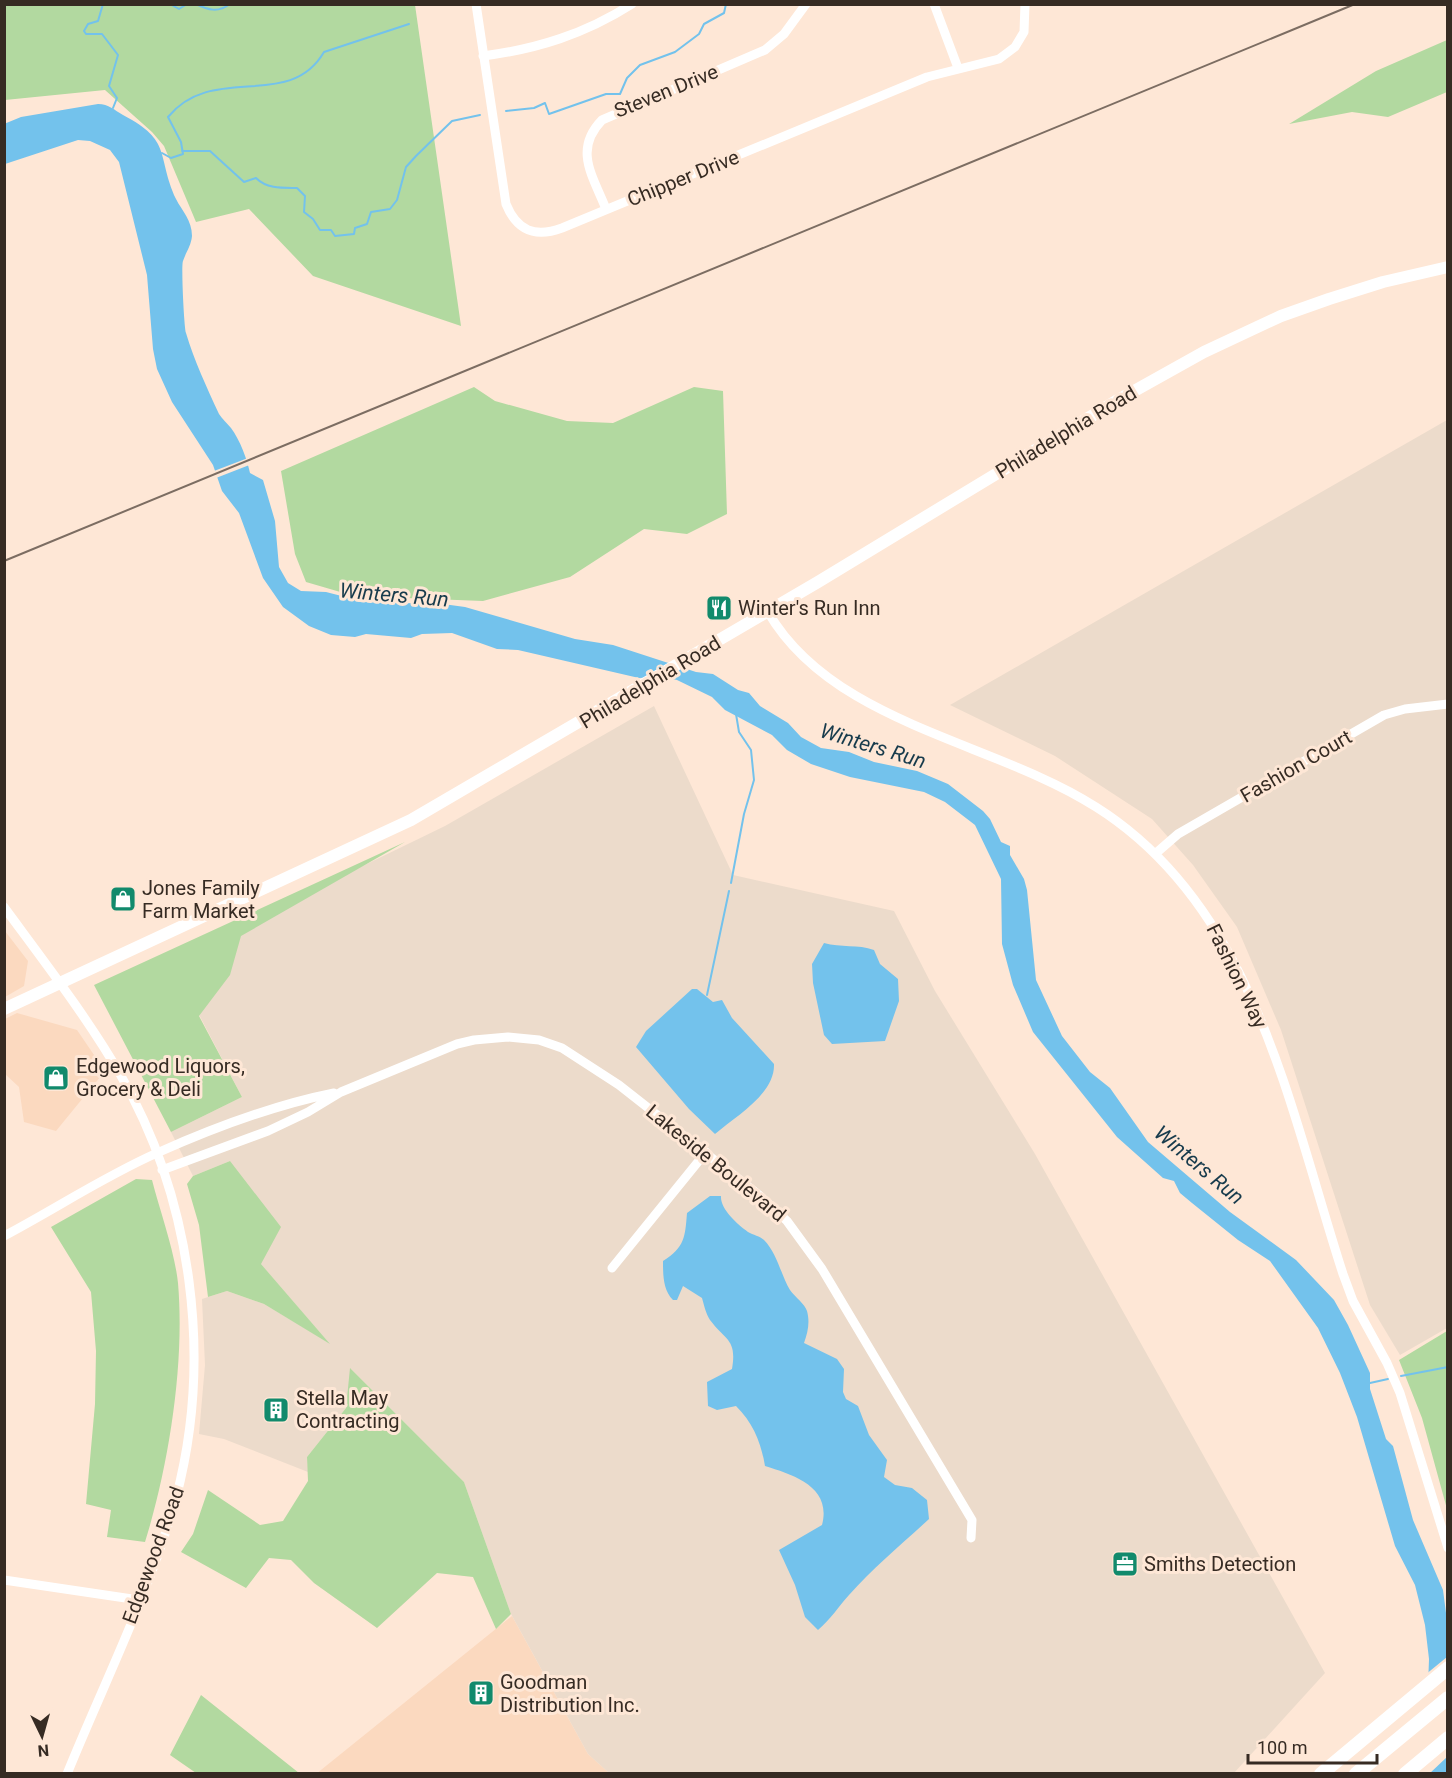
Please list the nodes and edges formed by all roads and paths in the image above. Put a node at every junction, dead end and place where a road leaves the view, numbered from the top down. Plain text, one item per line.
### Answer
1 (476, 4) edge
2 (632, 4) edge
3 (806, 4) edge
4 (933, 4) edge
5 (1025, 4) edge
6 (483, 56) junction
7 (958, 68) junction
8 (606, 209) junction
9 (1448, 267) edge
10 (768, 612) junction
11 (1448, 704) edge
12 (1155, 854) junction
13 (4, 907) edge
14 (57, 982) junction
15 (4, 1009) edge
16 (341, 1092) junction
17 (706, 1152) junction
18 (156, 1153) junction
19 (162, 1170) junction
20 (4, 1236) edge
21 (612, 1268) dead end
22 (971, 1538) dead end
23 (1448, 1548) edge
24 (4, 1580) edge
25 (139, 1600) junction
26 (1448, 1668) edge
27 (1448, 1698) edge
28 (1448, 1738) edge
29 (67, 1773) edge
30 (1321, 1773) edge
31 (1356, 1773) edge
32 (1406, 1773) edge

1 - 6 street, Chipper Drive
2 - 6 street
3 - 8 street, Steven Drive
4 - 7 street
5 - 7 street, Chipper Drive
6 - 8 street, Chipper Drive
7 - 8 street, Chipper Drive
9 - 10 main road, Philadelphia Road
10 - 12 street, Fashion Way
10 - 14 main road, Philadelphia Road
11 - 12 street, Fashion Court
12 - 23 street, Fashion Way
13 - 14 street, Edgewood Road
14 - 15 main road, Philadelphia Road
14 - 18 street, Edgewood Road
16 - 17 street, Lakeside Boulevard
16 - 18 street, Lakeside Boulevard
16 - 19 street, Lakeside Boulevard
17 - 21 street
17 - 22 street, Lakeside Boulevard
18 - 19 street, Edgewood Road
18 - 20 street, Lakeside Boulevard
19 - 25 street, Edgewood Road
24 - 25 street
25 - 29 street, Edgewood Road
26 - 30 highway
27 - 31 highway
28 - 32 highway

